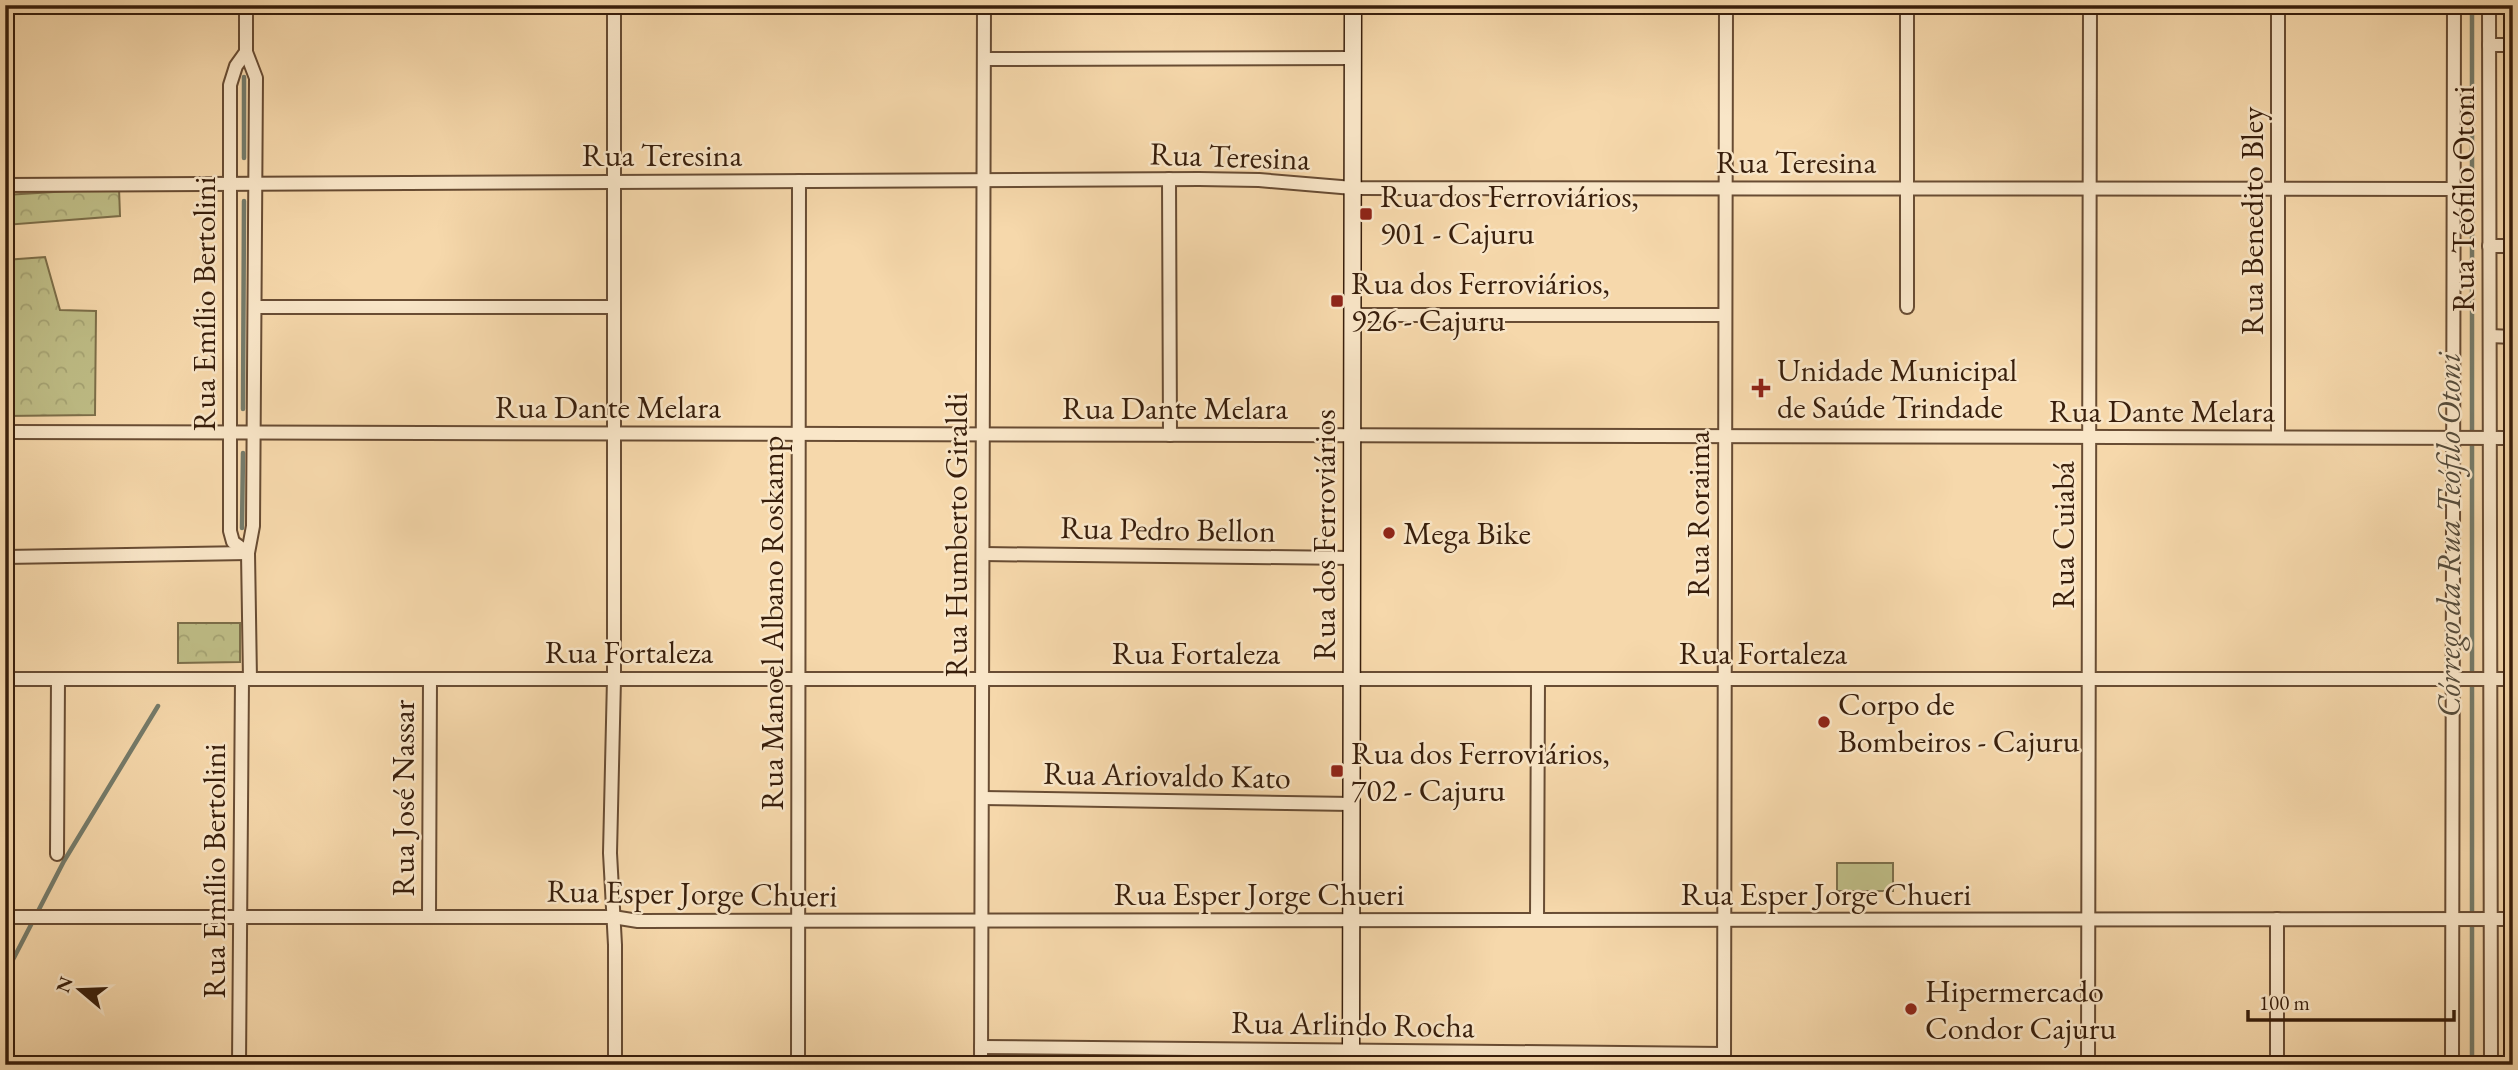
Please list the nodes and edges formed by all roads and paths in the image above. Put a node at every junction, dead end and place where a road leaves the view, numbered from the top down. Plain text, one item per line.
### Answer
1 (246, 5) edge
2 (614, 5) edge
3 (984, 5) edge
4 (1353, 5) edge
5 (1726, 5) edge
6 (1907, 5) edge
7 (2090, 5) edge
8 (2278, 5) edge
9 (2454, 5) edge
10 (2489, 5) edge
11 (2489, 45) junction
12 (2513, 45) edge
13 (246, 52) junction
14 (1353, 58) junction
15 (984, 59) junction
16 (1169, 179) junction
17 (984, 180) junction
18 (799, 181) junction
19 (614, 182) junction
20 (230, 184) junction
21 (255, 184) junction
22 (5, 185) edge
23 (1353, 188) junction
24 (1725, 188) junction
25 (1907, 188) junction
26 (2090, 188) junction
27 (2278, 188) junction
28 (2454, 188) junction
29 (2489, 246) junction
30 (2513, 246) edge
31 (255, 307) junction
32 (614, 307) junction
33 (1907, 307) dead end
34 (1353, 315) junction
35 (1725, 315) junction
36 (2490, 337) junction
37 (2513, 337) edge
38 (5, 432) edge
39 (230, 432) junction
40 (254, 432) junction
41 (614, 433) junction
42 (799, 434) junction
43 (983, 434) junction
44 (1170, 435) junction
45 (1352, 435) junction
46 (1725, 436) junction
47 (2090, 437) junction
48 (2278, 437) junction
49 (2453, 438) junction
50 (2490, 438) junction
51 (2513, 438) edge
52 (248, 553) junction
53 (982, 554) junction
54 (5, 557) edge
55 (1352, 558) junction
56 (5, 679) edge
57 (58, 679) junction
58 (246, 679) junction
59 (430, 679) junction
60 (614, 679) junction
61 (798, 679) junction
62 (982, 679) junction
63 (1352, 679) junction
64 (1538, 679) junction
65 (1724, 679) junction
66 (2089, 679) junction
67 (2453, 679) junction
68 (2490, 679) junction
69 (2513, 679) edge
70 (982, 798) junction
71 (1352, 804) junction
72 (57, 854) dead end
73 (5, 917) edge
74 (240, 917) junction
75 (429, 917) junction
76 (613, 917) junction
77 (2089, 919) junction
78 (2277, 919) junction
79 (2453, 919) junction
80 (2490, 919) junction
81 (2513, 919) edge
82 (1351, 920) junction
83 (1537, 920) junction
84 (1724, 920) junction
85 (798, 921) junction
86 (982, 921) junction
87 (981, 1047) junction
88 (1351, 1058) edge
89 (1724, 1059) edge
90 (239, 1065) edge
91 (615, 1065) edge
92 (798, 1065) edge
93 (981, 1065) edge
94 (2088, 1065) edge
95 (2277, 1065) edge
96 (2452, 1065) edge
97 (2491, 1065) edge

1 - 13 street, Rua Emílio Bertolini
2 - 19 street
3 - 15 street, Rua Humberto Giraldi
4 - 14 street, Rua dos Ferroviários
5 - 24 street, Rua Roraima
6 - 25 street
7 - 26 street, Rua Cuiabá
8 - 27 street, Rua Benedito Bley
9 - 28 street, Rua Teófilo Otoni
10 - 11 street, Rua Teófilo Otoni
11 - 12 street
11 - 29 street, Rua Teófilo Otoni
13 - 20 street, Rua Emílio Bertolini
13 - 21 street, Rua Emílio Bertolini
14 - 15 street
14 - 23 street, Rua dos Ferroviários
15 - 17 street, Rua Humberto Giraldi
16 - 17 street, Rua Teresina
16 - 23 street, Rua Teresina
16 - 44 street
17 - 18 street, Rua Teresina
17 - 43 street, Rua Humberto Giraldi
18 - 19 street, Rua Teresina
18 - 42 street, Rua Manoel Albano Roskamp
19 - 21 street, Rua Teresina
19 - 32 street
20 - 21 street, Rua Teresina
20 - 22 street, Rua Teresina
20 - 39 street, Rua Emílio Bertolini
21 - 31 street, Rua Emílio Bertolini
23 - 24 street, Rua Teresina
23 - 34 street, Rua dos Ferroviários
24 - 25 street, Rua Teresina
24 - 35 street, Rua Roraima
25 - 26 street, Rua Teresina
25 - 33 street
26 - 27 street, Rua Teresina
26 - 47 street, Rua Cuiabá
27 - 28 street, Rua Teresina
27 - 48 street, Rua Benedito Bley
28 - 49 street, Rua Teófilo Otoni
29 - 30 street
29 - 36 street, Rua Teófilo Otoni
31 - 32 street
31 - 40 street, Rua Emílio Bertolini
32 - 41 street
34 - 35 street
34 - 45 street, Rua dos Ferroviários
35 - 46 street, Rua Roraima
36 - 37 street
36 - 50 street, Rua Teófilo Otoni
38 - 39 street, Rua Dante Melara
39 - 40 street, Rua Dante Melara
39 - 52 street, Rua Emílio Bertolini
40 - 41 street, Rua Dante Melara
40 - 52 street, Rua Emílio Bertolini
41 - 42 street, Rua Dante Melara
41 - 60 street
42 - 43 street, Rua Dante Melara
42 - 61 street, Rua Manoel Albano Roskamp
43 - 44 street, Rua Dante Melara
43 - 53 street, Rua Humberto Giraldi
44 - 45 street, Rua Dante Melara
45 - 46 street, Rua Dante Melara
45 - 55 street, Rua dos Ferroviários
46 - 47 street, Rua Dante Melara
46 - 65 street, Rua Roraima
47 - 48 street, Rua Dante Melara
47 - 66 street, Rua Cuiabá
48 - 49 street, Rua Dante Melara
49 - 50 street, Rua Dante Melara
49 - 67 street, Rua Teófilo Otoni
50 - 51 street, Rua Dante Melara
50 - 68 street, Rua Teófilo Otoni
52 - 54 street
52 - 58 street, Rua Emílio Bertolini
53 - 55 street, Rua Pedro Bellon
53 - 62 street, Rua Humberto Giraldi
55 - 63 street, Rua dos Ferroviários
56 - 57 street, Rua Fortaleza
57 - 58 street, Rua Fortaleza
57 - 72 street
58 - 59 street, Rua Fortaleza
58 - 74 street, Rua Emílio Bertolini
59 - 60 street, Rua Fortaleza
59 - 75 street, Rua José Nassar
60 - 61 street, Rua Fortaleza
60 - 76 street
61 - 62 street, Rua Fortaleza
61 - 85 street, Rua Manoel Albano Roskamp
62 - 63 street, Rua Fortaleza
62 - 70 street, Rua Humberto Giraldi
63 - 64 street, Rua Fortaleza
63 - 71 street, Rua dos Ferroviários
64 - 65 street, Rua Fortaleza
64 - 83 street
65 - 66 street, Rua Fortaleza
65 - 84 street, Rua Roraima
66 - 67 street, Rua Fortaleza
66 - 77 street, Rua Cuiabá
67 - 68 street, Rua Fortaleza
67 - 79 street, Rua Teófilo Otoni
68 - 69 street, Rua Fortaleza
68 - 80 street, Rua Teófilo Otoni
70 - 71 street, Rua Ariovaldo Kato
70 - 86 street, Rua Humberto Giraldi
71 - 82 street, Rua dos Ferroviários
73 - 74 street, Rua Esper Jorge Chueri
74 - 75 street, Rua Esper Jorge Chueri
74 - 90 street, Rua Emílio Bertolini
75 - 76 street, Rua Esper Jorge Chueri
76 - 85 street, Rua Esper Jorge Chueri
76 - 91 street
77 - 78 street, Rua Esper Jorge Chueri
77 - 84 street, Rua Esper Jorge Chueri
77 - 94 street, Rua Cuiabá
78 - 79 street, Rua Esper Jorge Chueri
78 - 95 street
79 - 80 street, Rua Esper Jorge Chueri
79 - 96 street, Rua Teófilo Otoni
80 - 81 street, Rua Esper Jorge Chueri
80 - 97 street, Rua Teófilo Otoni
82 - 83 street, Rua Esper Jorge Chueri
82 - 86 street, Rua Esper Jorge Chueri
82 - 88 street, Rua dos Ferroviários
83 - 84 street, Rua Esper Jorge Chueri
84 - 89 street, Rua Roraima
85 - 86 street, Rua Esper Jorge Chueri
85 - 92 street, Rua Manoel Albano Roskamp
86 - 87 street, Rua Humberto Giraldi
87 - 88 street, Rua Arlindo Rocha
87 - 93 street, Rua Humberto Giraldi
88 - 89 street, Rua Arlindo Rocha

